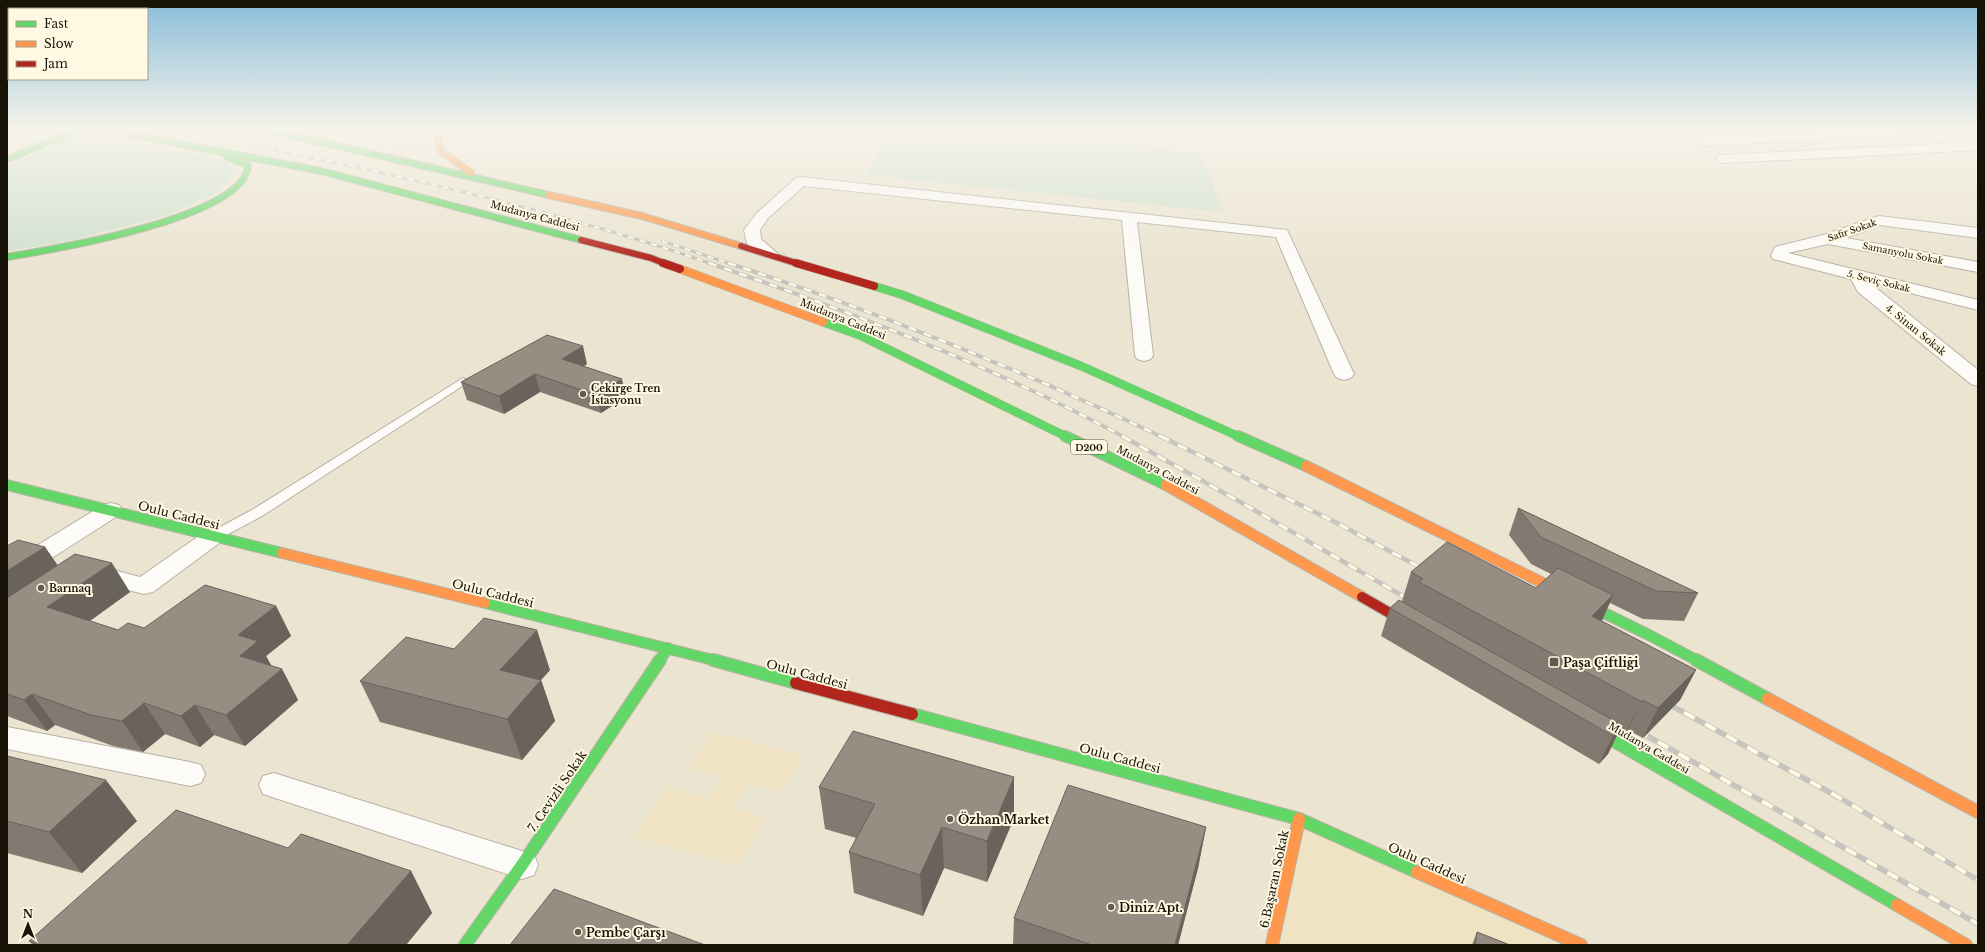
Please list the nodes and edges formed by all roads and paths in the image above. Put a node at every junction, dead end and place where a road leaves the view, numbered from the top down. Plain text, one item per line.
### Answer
1 (247, 173) edge
2 (329, 173) edge
3 (458, 173) edge
4 (472, 173) edge
5 (478, 178) junction
6 (1129, 216) junction
7 (1978, 233) edge
8 (1828, 239) junction
9 (770, 254) junction
10 (1779, 256) joint
11 (7, 257) edge
12 (1978, 268) edge
13 (1858, 276) junction
14 (1978, 305) edge
15 (1144, 355) dead end
16 (1344, 374) dead end
17 (1978, 380) edge
18 (463, 381) edge
19 (7, 485) edge
20 (111, 510) junction
21 (214, 536) junction
22 (7, 574) edge
23 (77, 581) edge
24 (1422, 632) edge
25 (668, 648) junction
26 (1580, 722) edge
27 (7, 738) edge
28 (190, 774) dead end
29 (274, 785) dead end
30 (1978, 812) edge
31 (1299, 818) junction
32 (1805, 850) junction
33 (522, 865) junction
34 (1892, 913) dead end
35 (465, 945) edge
36 (1272, 945) edge
37 (1581, 945) edge
38 (1966, 945) edge

1 - 11 main road
2 - 24 main road, Mudanya Caddesi / D200
3 - 5 main road
4 - 5 main road
5 - 9 main road
6 - 9 street
6 - 15 street
6 - 16 street
7 - 8 street, Safir Sokak
8 - 10 street, Safir Sokak
8 - 12 street, Samanyolu Sokak
9 - 30 main road
10 - 13 street, 5. Seviç Sokak
13 - 14 street, 5. Seviç Sokak
13 - 17 street, 4. Sinan Sokak
18 - 21 lane
19 - 20 main road, Oulu Caddesi
20 - 21 main road, Oulu Caddesi
20 - 22 street
21 - 23 street
21 - 25 main road, Oulu Caddesi
25 - 31 main road, Oulu Caddesi
25 - 33 main road, 7. Cevizli Sokak
26 - 32 main road, Mudanya Caddesi
27 - 28 street
29 - 33 street
31 - 36 main road, 6.Başaran Sokak
31 - 37 main road, Oulu Caddesi
32 - 34 main road
32 - 38 main road, Mudanya Caddesi
33 - 35 main road, 7. Cevizli Sokak

